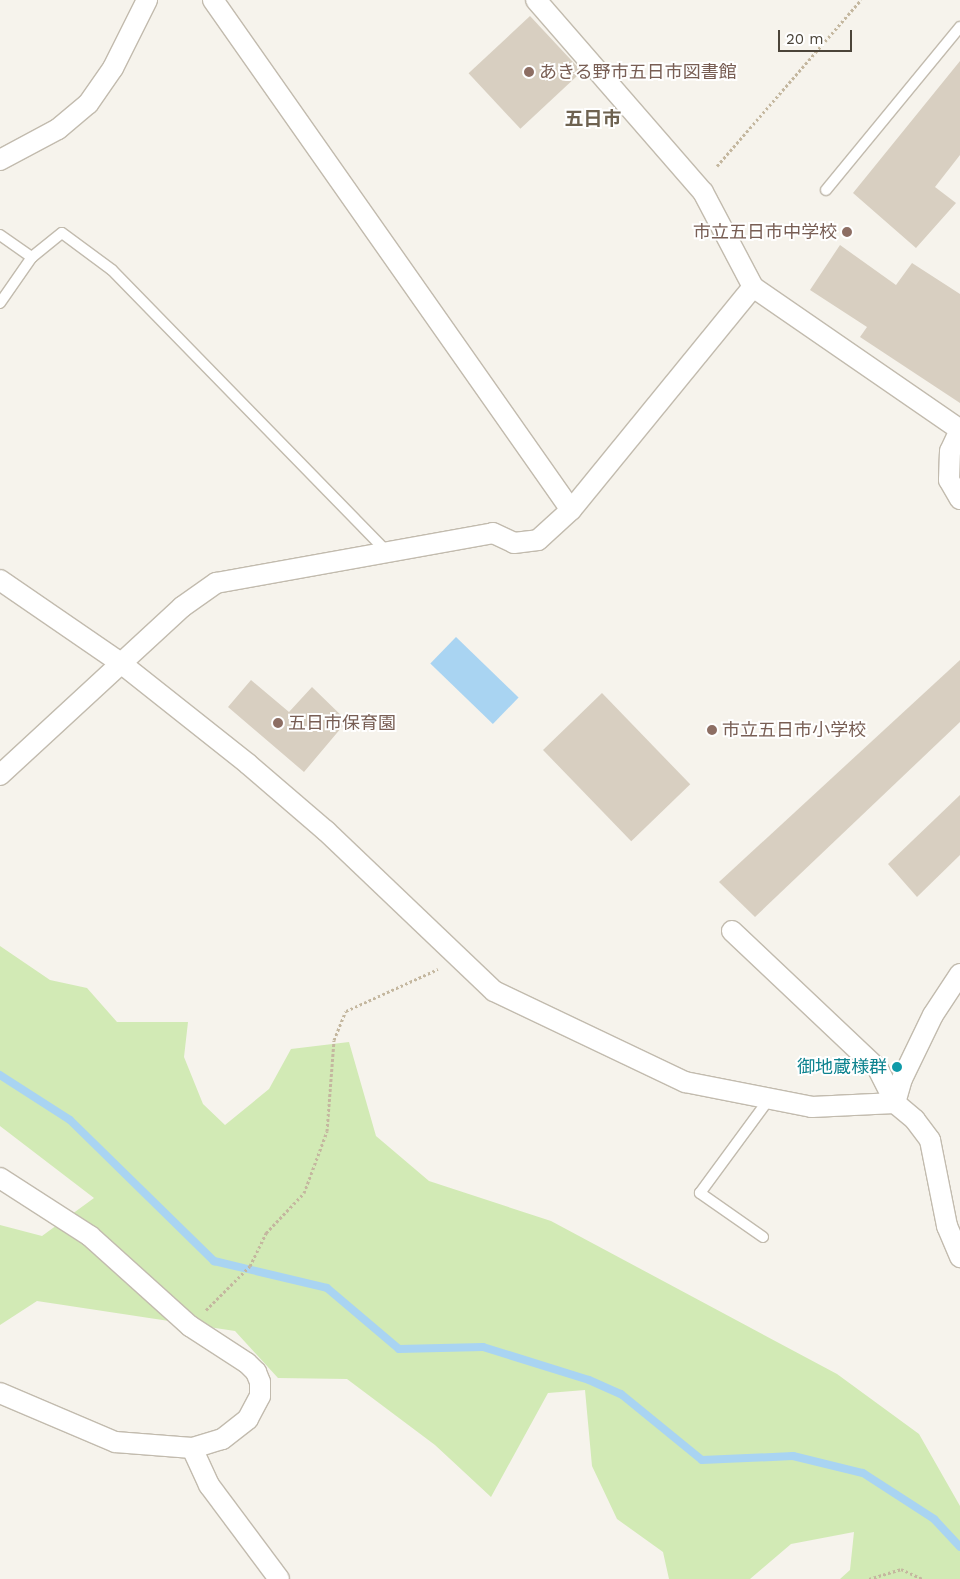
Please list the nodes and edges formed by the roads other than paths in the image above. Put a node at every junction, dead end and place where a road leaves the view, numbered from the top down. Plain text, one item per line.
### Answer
1 (147, 0) edge
2 (213, 0) edge
3 (536, 0) edge
4 (960, 27) edge
5 (0, 160) edge
6 (826, 190) dead end
7 (0, 235) edge
8 (32, 257) junction
9 (753, 287) junction
10 (0, 303) edge
11 (960, 499) edge
12 (572, 510) junction
13 (386, 552) junction
14 (0, 580) edge
15 (122, 664) junction
16 (0, 775) edge
17 (732, 931) dead end
18 (960, 974) edge
19 (768, 1099) junction
20 (895, 1103) junction
21 (0, 1178) edge
22 (763, 1237) dead end
23 (960, 1257) edge
24 (0, 1394) edge
25 (192, 1448) junction
26 (279, 1579) edge

1 - 5 street
2 - 12 street
3 - 9 street
4 - 6 lane
7 - 8 lane
8 - 10 lane
8 - 13 lane
9 - 11 street
9 - 12 street
12 - 13 street
13 - 15 street
14 - 15 street
15 - 16 street
15 - 19 street
17 - 20 street
18 - 20 street
19 - 20 street
19 - 22 lane
20 - 23 street
21 - 25 street
24 - 25 street
25 - 26 street

